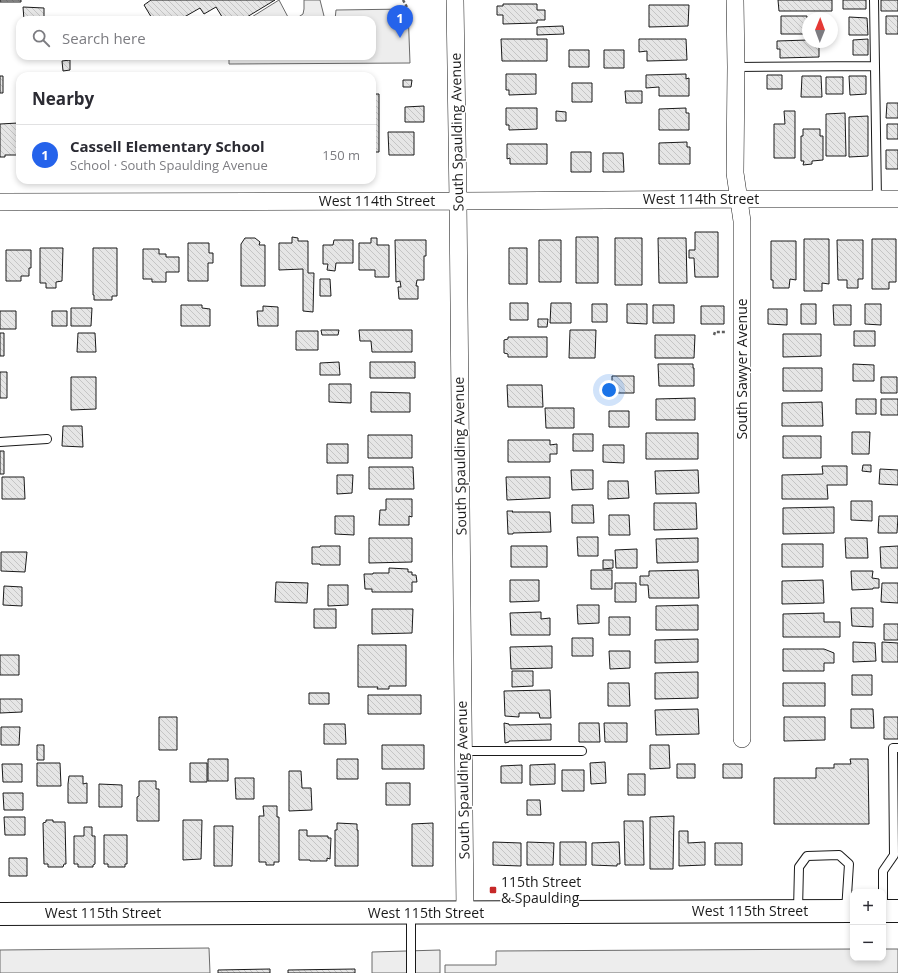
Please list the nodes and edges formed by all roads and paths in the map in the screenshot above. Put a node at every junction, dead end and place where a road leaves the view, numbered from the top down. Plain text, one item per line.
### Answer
1 (403, 0) edge
2 (455, 0) edge
3 (735, 0) edge
4 (874, 0) edge
5 (408, 9) dead end
6 (875, 66) junction
7 (736, 67) junction
8 (739, 199) junction
9 (877, 199) junction
10 (898, 199) edge
11 (0, 202) edge
12 (458, 202) junction
13 (47, 439) dead end
14 (0, 442) edge
15 (742, 739) dead end
16 (898, 748) edge
17 (463, 751) junction
18 (582, 751) dead end
19 (896, 855) edge
20 (883, 889) edge
21 (798, 911) junction
22 (849, 911) edge
23 (886, 911) edge
24 (898, 911) edge
25 (465, 912) junction
26 (410, 913) junction
27 (0, 914) edge
28 (411, 973) edge

1 - 5 path
2 - 12 street, South Spaulding Avenue
3 - 7 street, South Sawyer Avenue
4 - 6 lane
6 - 7 lane
6 - 9 lane
7 - 8 street, South Sawyer Avenue
8 - 9 street, West 114th Street
8 - 12 street, West 114th Street
8 - 15 street, South Sawyer Avenue
9 - 10 street, West 114th Street
11 - 12 street, West 114th Street
12 - 17 street, South Spaulding Avenue
13 - 14 lane
16 - 19 lane
17 - 18 lane
17 - 25 street, South Spaulding Avenue
19 - 20 lane
21 - 22 street, West 115th Street
21 - 22 lane
21 - 25 street, West 115th Street
23 - 24 street
25 - 26 street, West 115th Street
26 - 27 street, West 115th Street
26 - 28 lane

